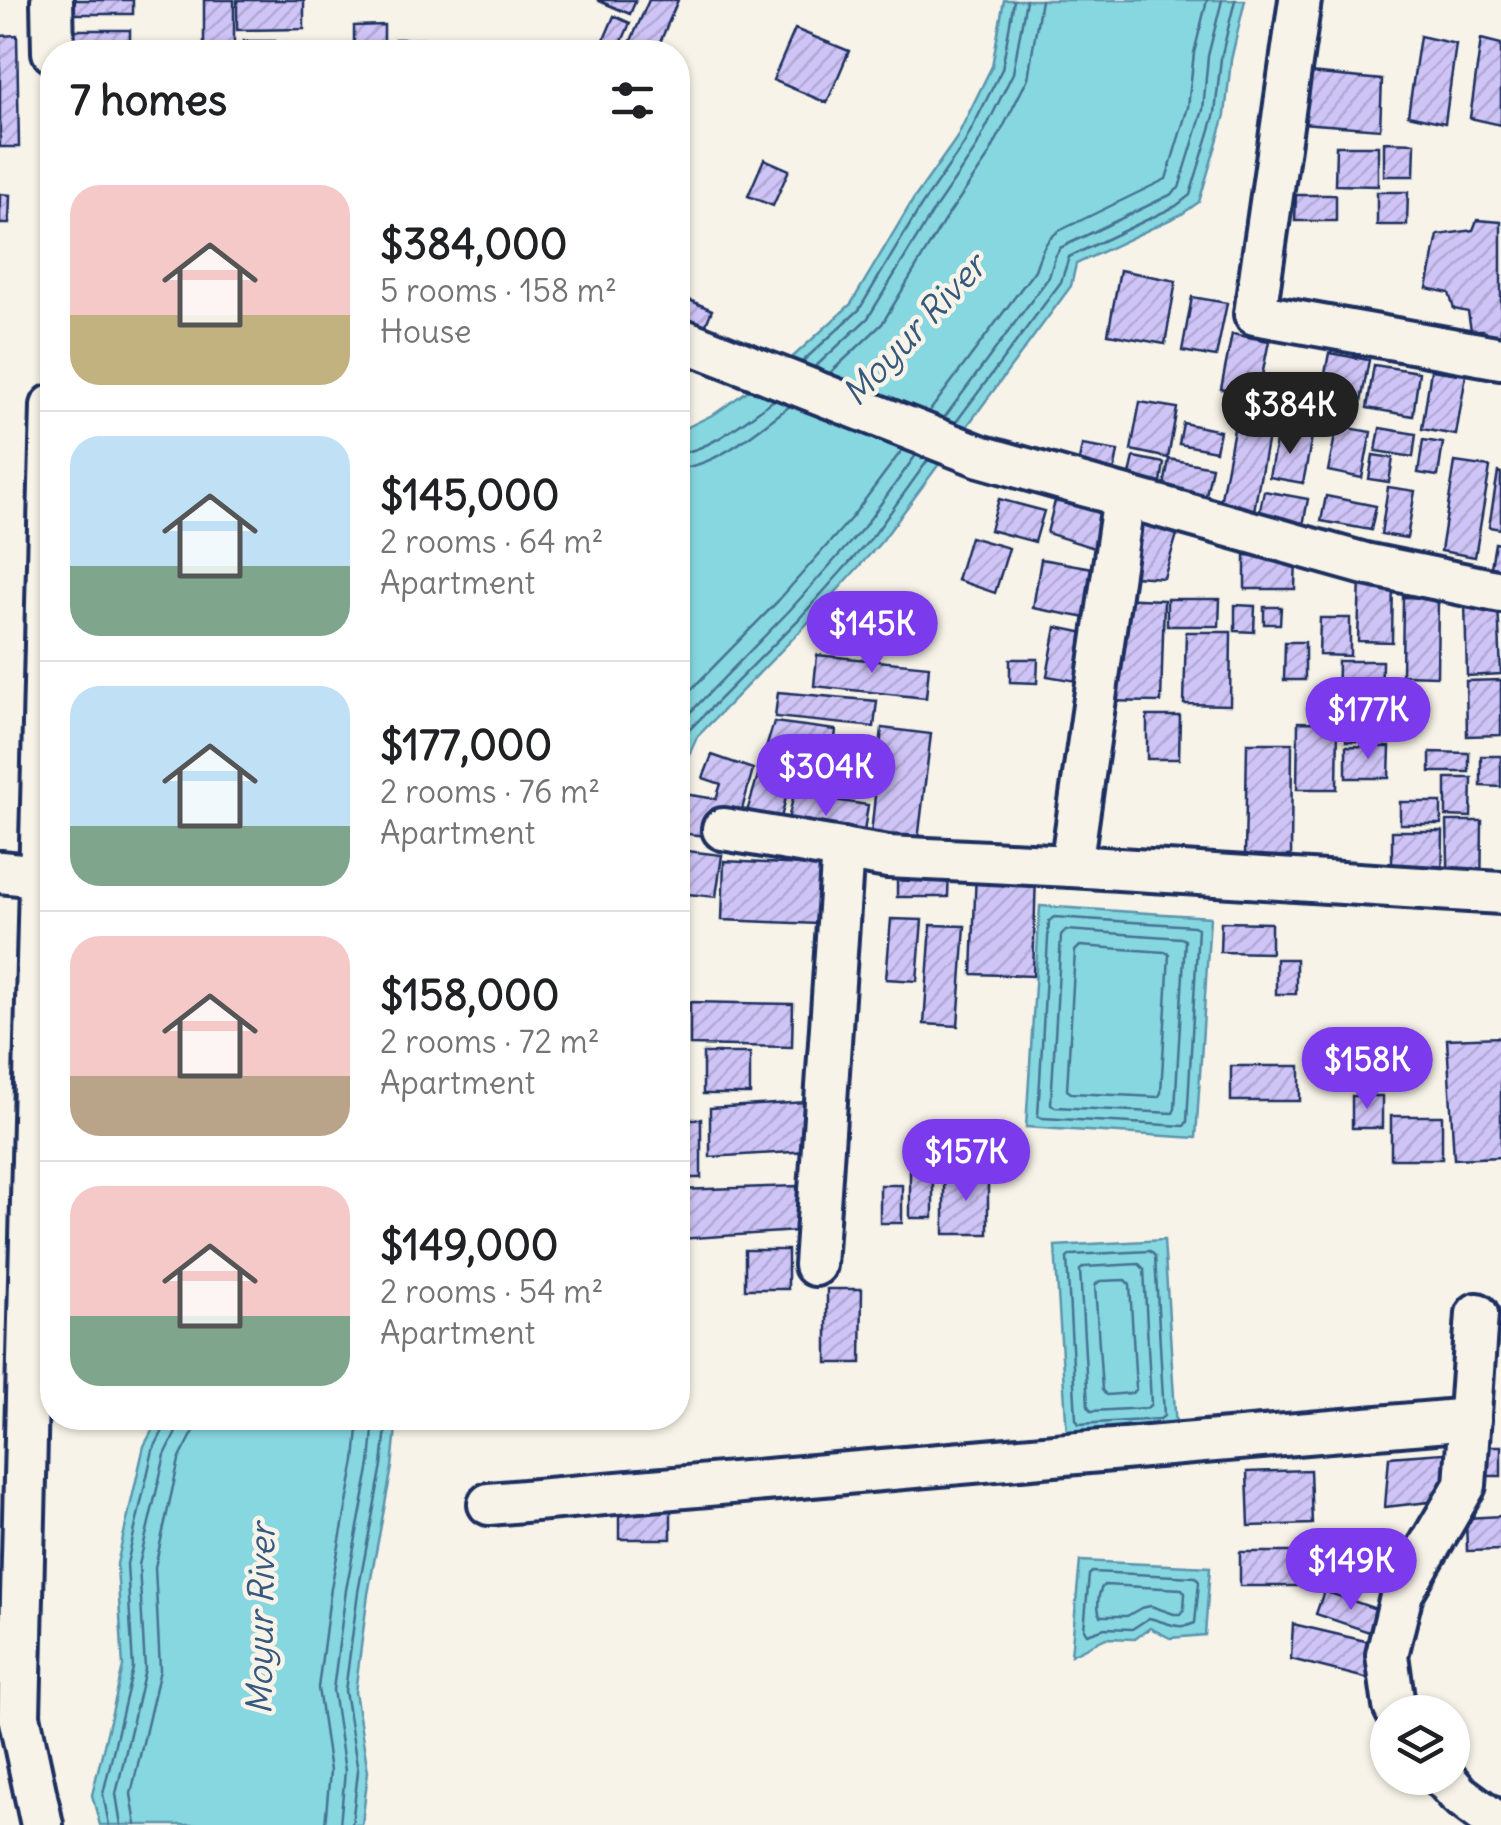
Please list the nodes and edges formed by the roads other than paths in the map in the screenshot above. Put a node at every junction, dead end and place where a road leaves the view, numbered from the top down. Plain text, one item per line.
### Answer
1 (52, 0) edge
2 (1300, 0) edge
3 (53, 40) edge
4 (690, 343) edge
5 (1501, 358) edge
6 (1124, 496) junction
7 (1501, 592) edge
8 (723, 830) dead end
9 (842, 849) junction
10 (1072, 866) junction
11 (0, 872) edge
12 (40, 876) joint
13 (1501, 893) edge
14 (16, 1192) edge
15 (814, 1264) dead end
16 (1476, 1314) dead end
17 (1470, 1419) junction
18 (489, 1504) dead end
19 (12, 1506) edge
20 (1392, 1695) edge
21 (1459, 1795) edge
22 (42, 1825) edge
23 (1500, 1825) edge

1 - 3 street
2 - 5 street
4 - 6 street
6 - 7 street
6 - 10 street
8 - 9 street
9 - 10 street
9 - 15 street
10 - 13 street
11 - 12 street
12 - 14 street
14 - 19 street
16 - 17 street
17 - 18 street
17 - 20 street
19 - 22 street
21 - 23 street

